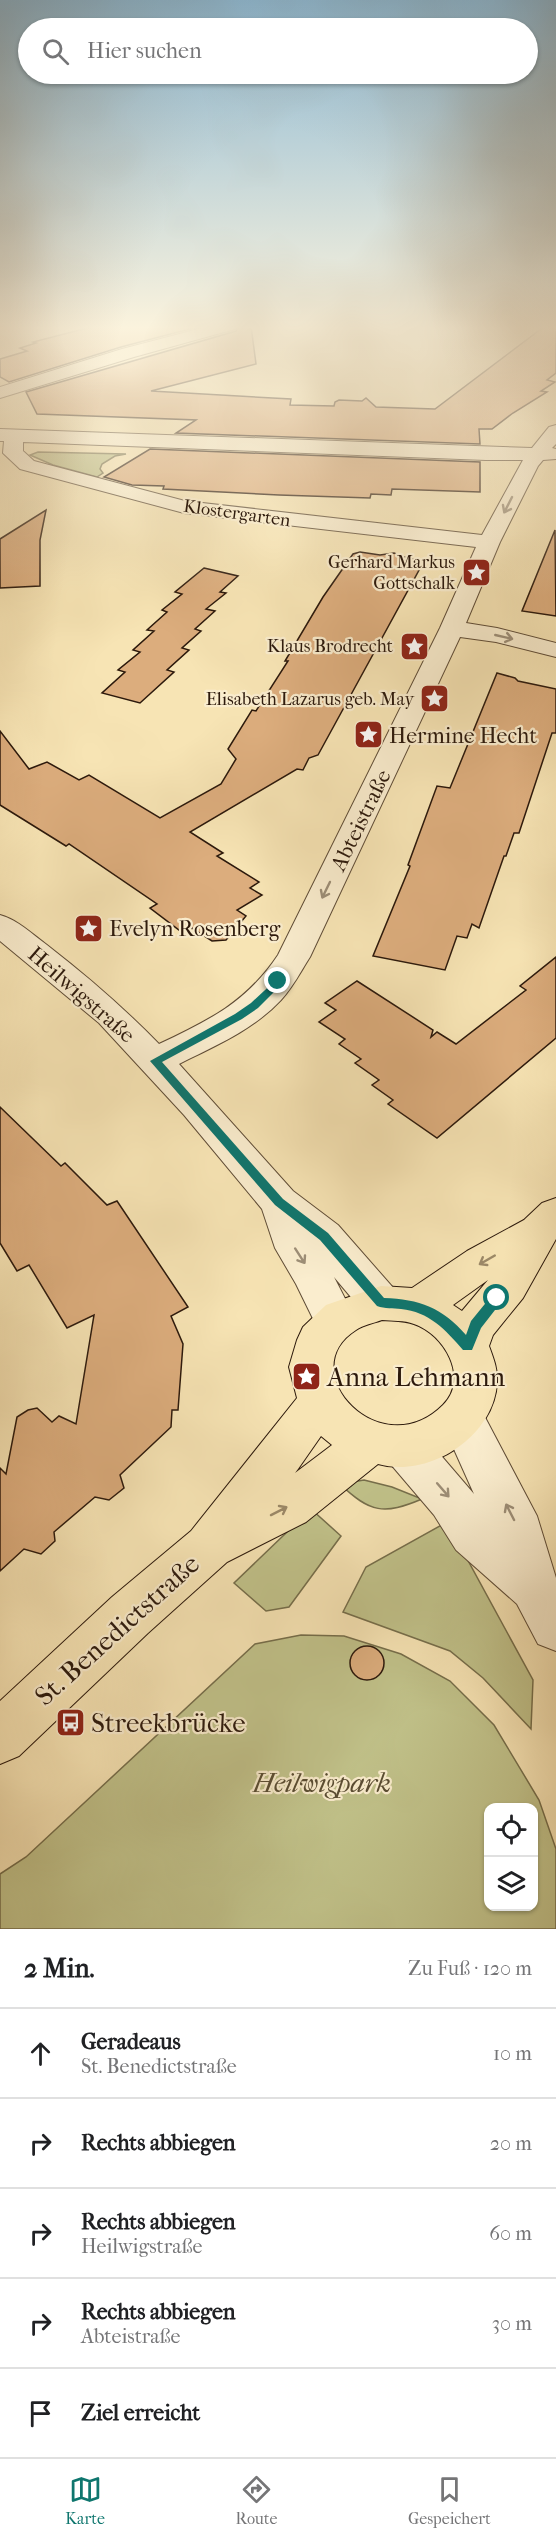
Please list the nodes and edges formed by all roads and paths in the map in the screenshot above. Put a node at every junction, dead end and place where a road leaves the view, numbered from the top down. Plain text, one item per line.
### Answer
1 (556, 431) edge
2 (8, 438) edge
3 (547, 454) edge
4 (489, 542) junction
5 (452, 628) junction
6 (556, 650) edge
7 (0, 925) edge
8 (155, 1061) junction
9 (279, 1202) junction
10 (547, 1223) edge
11 (400, 1305) junction
12 (335, 1320) junction
13 (468, 1346) junction
14 (319, 1402) junction
15 (462, 1418) junction
16 (387, 1444) junction
17 (208, 1547) junction
18 (545, 1607) edge
19 (0, 1737) edge

1 - 3 street, Abteistraße
2 - 3 street
2 - 4 street, Klostergarten
3 -> 4 street, Abteistraße
4 - 5 street, Abteistraße
5 -> 6 street
5 -> 8 street, Abteistraße
7 - 8 street, Heilwigstraße
8 - 9 street, Heilwigstraße
9 - 11 street, Heilwigstraße
9 -> 12 street, Heilwigstraße
10 -> 11 main road
10 - 13 main road
11 - 12 main road
11 - 13 main road
12 - 14 main road
13 - 15 main road
14 - 16 main road
14 - 17 main road, St. Benedictstraße
15 - 16 main road
18 -> 15 street
17 -> 16 main road, St. Benedictstraße
16 -> 18 street
17 - 19 main road, St. Benedictstraße

